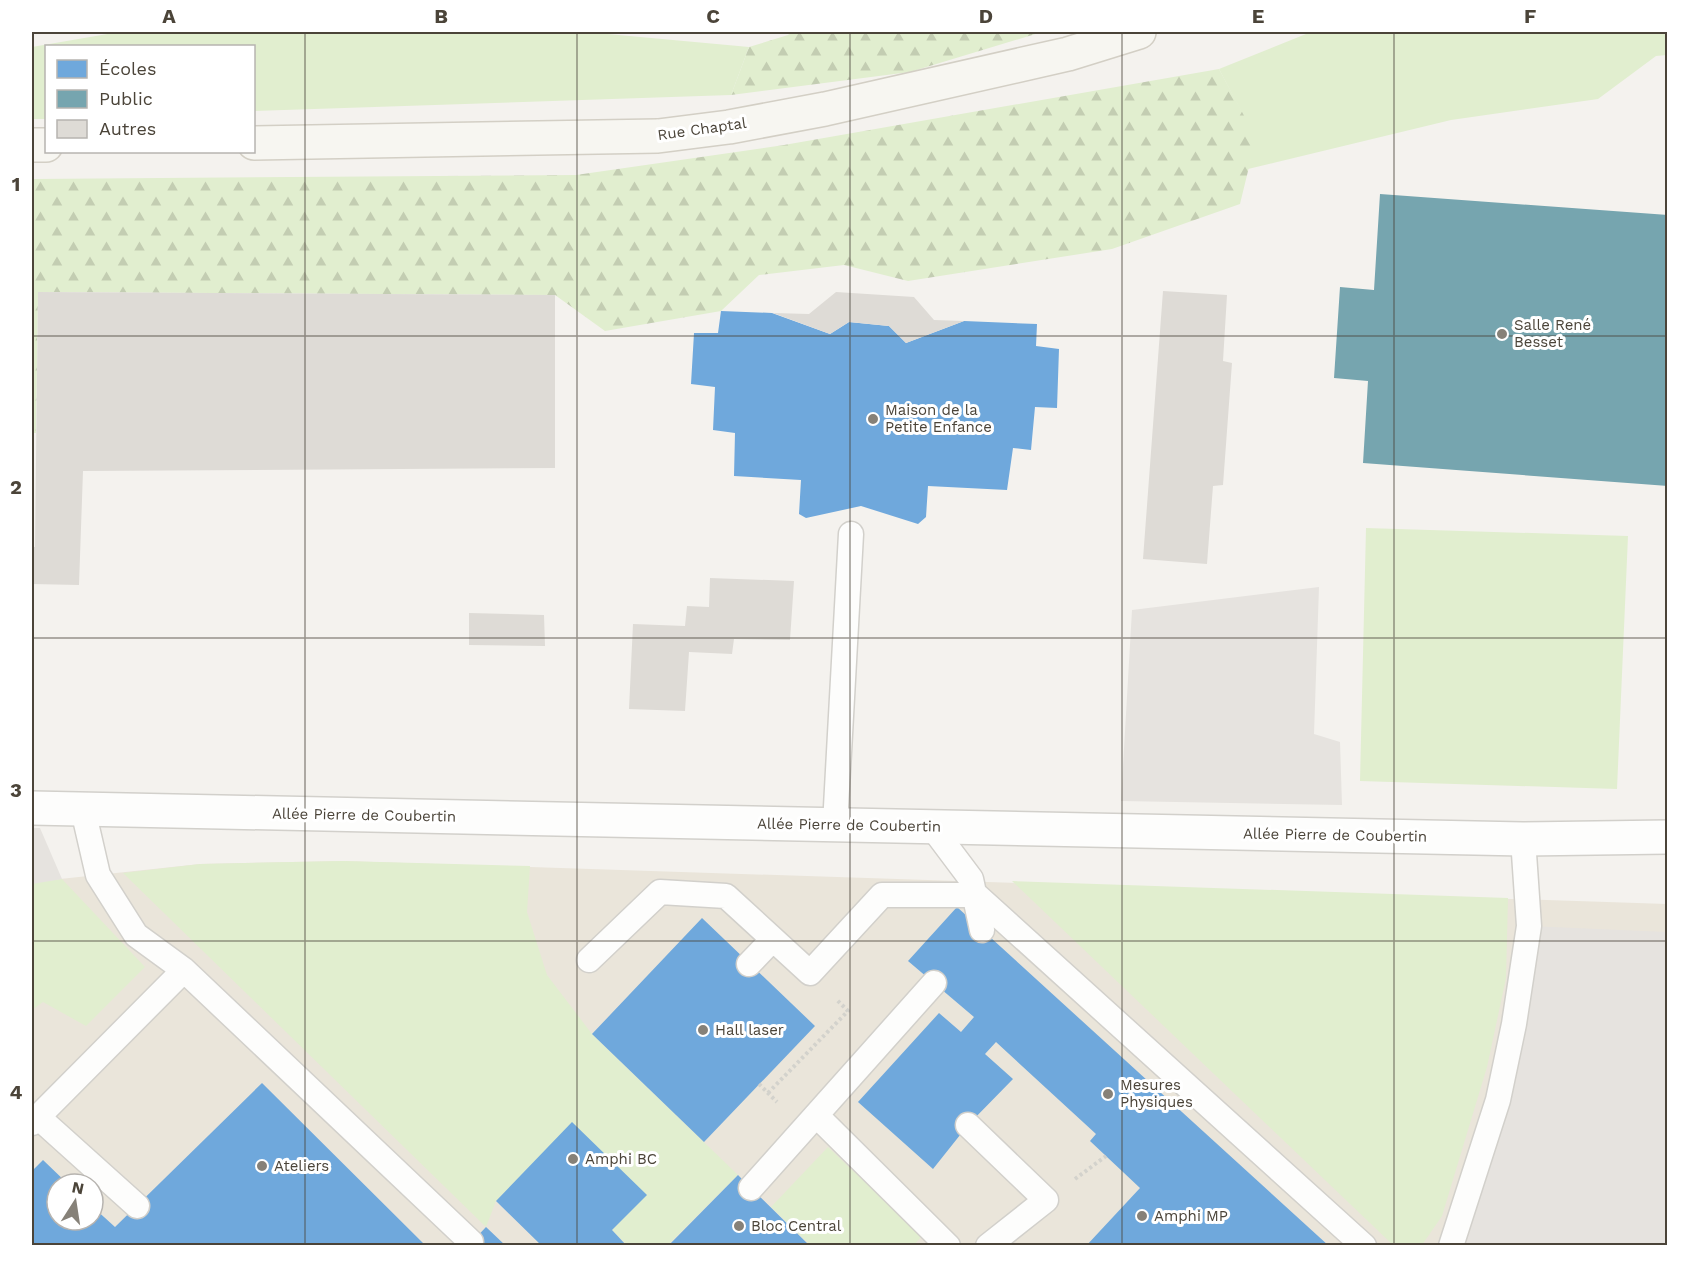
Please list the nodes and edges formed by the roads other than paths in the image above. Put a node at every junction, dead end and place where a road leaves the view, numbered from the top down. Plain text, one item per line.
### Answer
1 (1140, 32) edge
2 (255, 143) edge
3 (851, 534) dead end
4 (32, 808) edge
5 (83, 810) junction
6 (835, 825) junction
7 (932, 827) junction
8 (1668, 837) edge
9 (1523, 839) junction
10 (976, 895) junction
11 (982, 930) dead end
12 (772, 940) junction
13 (589, 960) dead end
14 (749, 964) dead end
15 (184, 970) junction
16 (934, 983) dead end
17 (817, 1116) junction
18 (35, 1120) edge
19 (968, 1125) dead end
20 (752, 1188) dead end
21 (137, 1206) dead end
22 (471, 1242) dead end
23 (948, 1245) edge
24 (988, 1245) edge
25 (1364, 1245) edge
26 (1451, 1245) edge

1 - 2 street, Rue Chaptal
3 - 6 lane
4 - 5 street, Allée Pierre de Coubertin
5 - 6 street, Allée Pierre de Coubertin
5 - 15 lane
6 - 7 street, Allée Pierre de Coubertin
7 - 9 street, Allée Pierre de Coubertin
7 - 10 lane
8 - 9 street, Allée Pierre de Coubertin
9 - 26 lane
10 - 11 lane
10 - 12 lane
10 - 25 lane
12 - 13 lane
12 - 14 lane
15 - 18 lane
15 - 22 lane
16 - 17 lane
17 - 20 lane
17 - 23 lane
18 - 21 lane
19 - 24 lane

